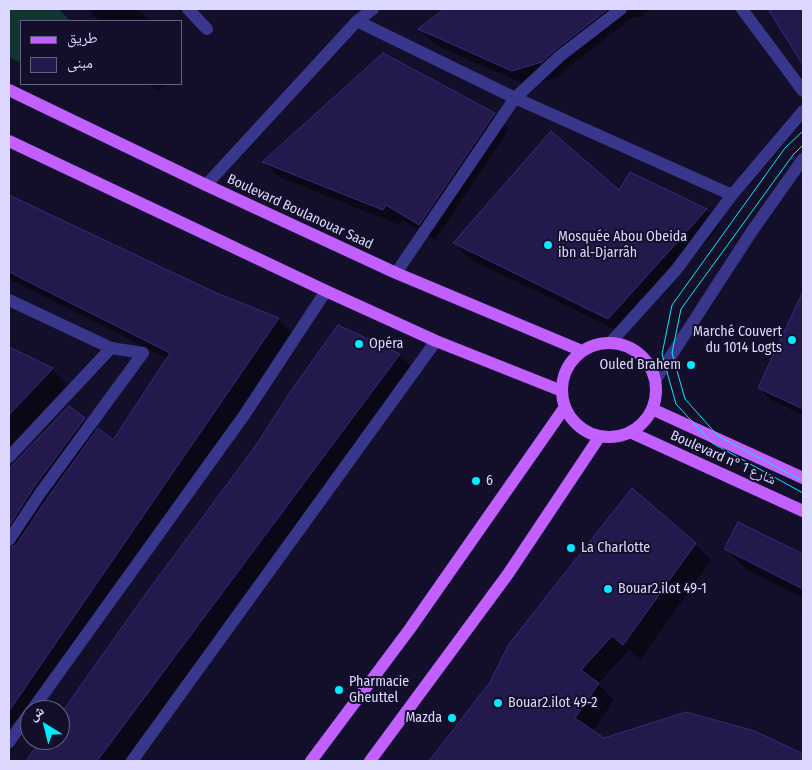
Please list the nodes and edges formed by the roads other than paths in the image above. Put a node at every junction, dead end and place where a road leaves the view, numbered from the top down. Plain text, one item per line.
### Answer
1 (188, 9) edge
2 (373, 9) edge
3 (621, 9) edge
4 (742, 9) edge
5 (356, 21) junction
6 (207, 29) dead end
7 (9, 90) edge
8 (803, 91) edge
9 (515, 98) junction
10 (803, 111) edge
11 (9, 141) edge
12 (803, 160) edge
13 (206, 185) junction
14 (732, 195) junction
15 (396, 273) junction
16 (326, 292) junction
17 (9, 300) edge
18 (436, 341) junction
19 (612, 342) junction
20 (111, 348) junction
21 (582, 351) junction
22 (656, 379) junction
23 (562, 391) junction
24 (565, 406) junction
25 (652, 409) junction
26 (630, 432) junction
27 (600, 436) junction
28 (9, 457) edge
29 (803, 478) edge
30 (803, 511) edge
31 (9, 540) edge
32 (39, 700) edge
33 (20, 726) edge
34 (9, 742) edge
35 (132, 761) edge
36 (311, 761) edge
37 (370, 761) edge

1 - 6 street
2 - 5 street
3 - 9 street
4 - 8 street
5 - 9 street
5 - 13 street
7 - 13 main road, Boulevard Boulanouar Saad
9 - 14 street
9 - 15 street
10 - 14 street
11 - 16 main road
12 - 22 street
13 - 15 main road, Boulevard Boulanouar Saad
14 - 19 street
15 - 21 main road, Boulevard Boulanouar Saad
16 - 18 main road
16 - 32 street
17 - 20 street
18 - 23 main road
18 - 35 street
19 - 21 main road
19 - 22 main road
20 - 28 street
20 - 31 street
21 - 23 main road
22 - 25 main road
23 - 24 main road
24 - 27 main road
24 - 36 main road
25 - 26 main road
25 - 29 main road, Boulevard n° شارع 1
26 - 27 main road
26 - 30 main road, Boulevard n° شارع 1
27 - 37 main road
33 - 34 street

